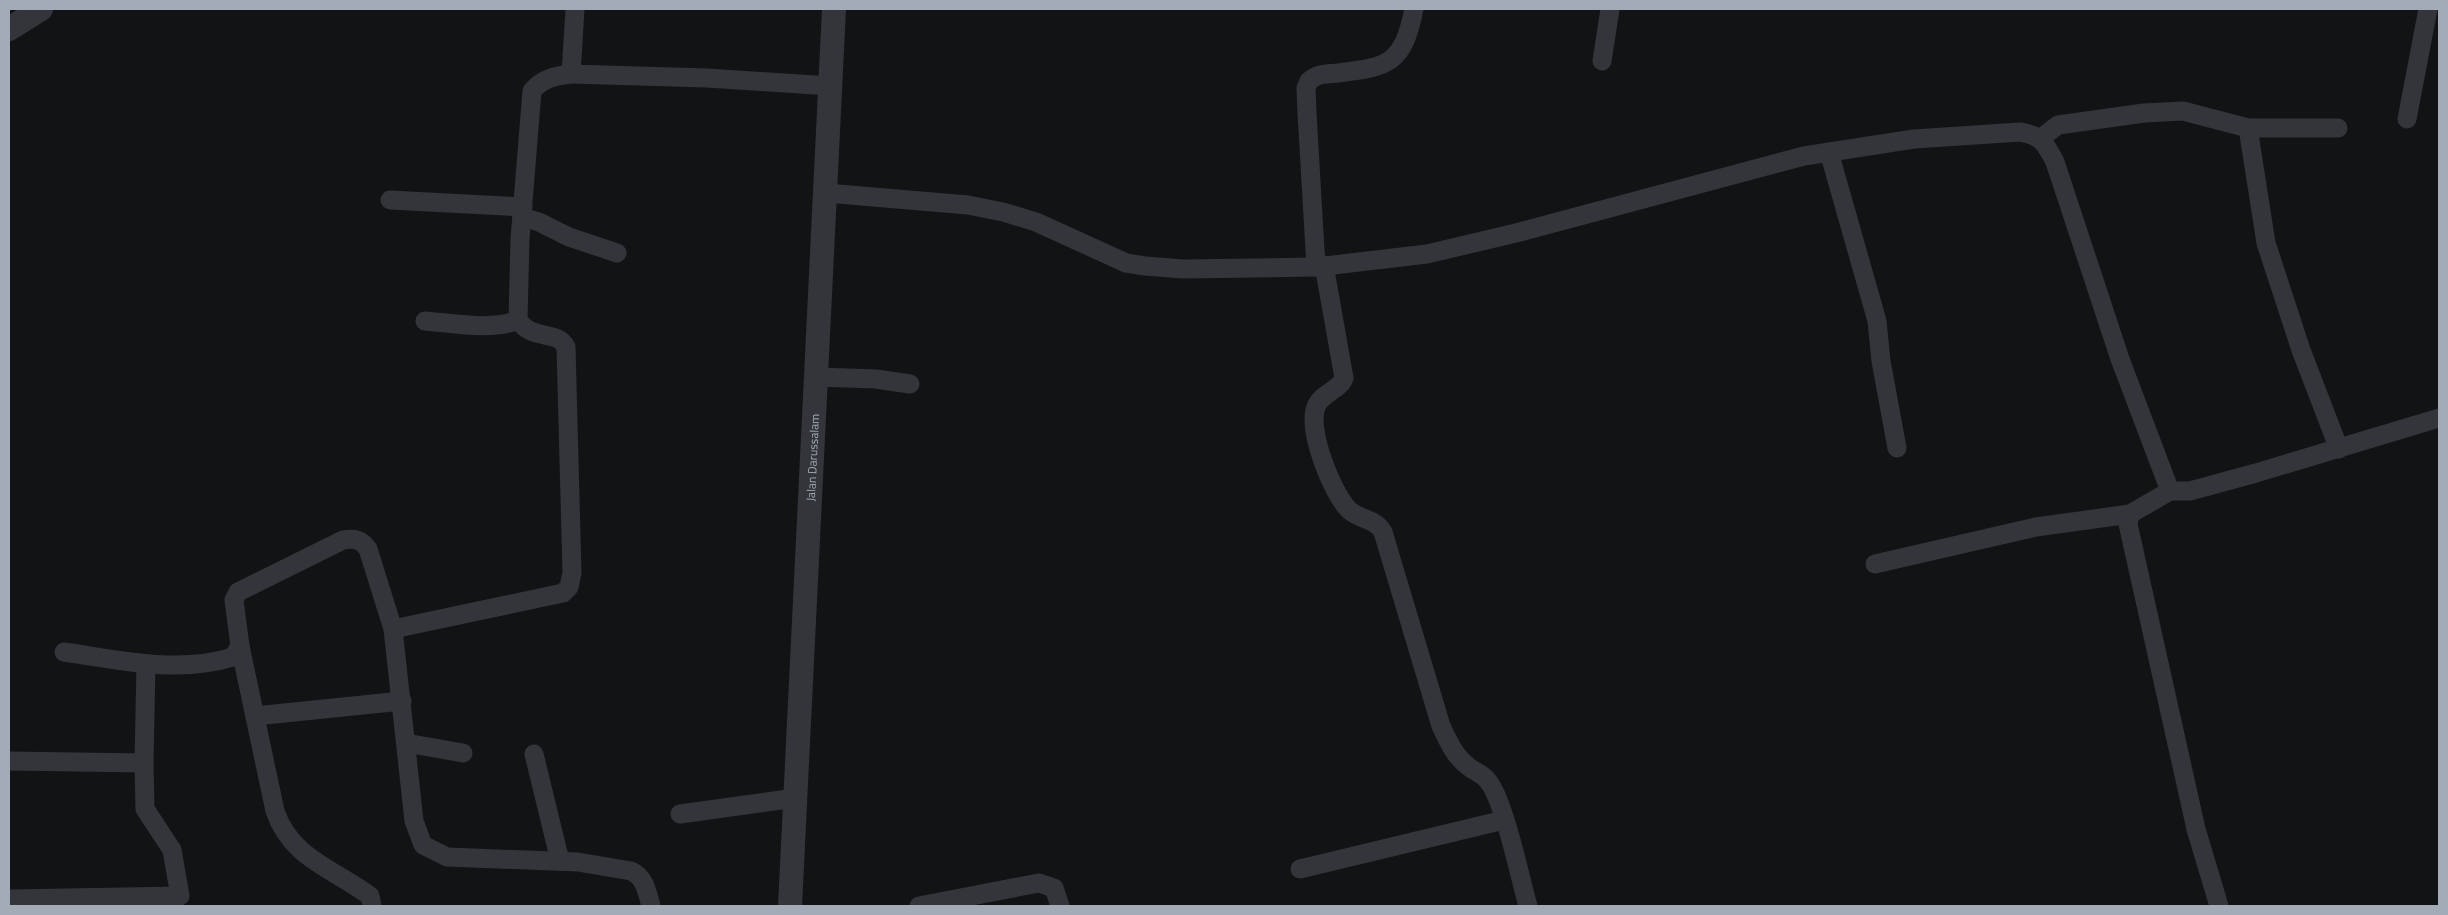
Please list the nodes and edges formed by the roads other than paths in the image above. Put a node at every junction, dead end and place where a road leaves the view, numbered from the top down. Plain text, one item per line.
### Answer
1 (41, 9) edge
2 (575, 9) edge
3 (834, 9) edge
4 (1414, 9) edge
5 (1610, 9) edge
6 (2428, 9) edge
7 (9, 28) edge
8 (1602, 61) dead end
9 (571, 74) junction
10 (830, 86) junction
11 (2407, 119) dead end
12 (2248, 128) junction
13 (2338, 128) dead end
14 (2041, 138) junction
15 (1829, 152) junction
16 (826, 193) junction
17 (390, 200) dead end
18 (522, 212) junction
19 (617, 253) dead end
20 (1320, 266) junction
21 (518, 320) junction
22 (425, 321) dead end
23 (817, 377) junction
24 (910, 384) dead end
25 (2439, 418) edge
26 (1897, 448) dead end
27 (2339, 449) junction
28 (2170, 491) junction
29 (2130, 514) junction
30 (1875, 564) dead end
31 (393, 629) junction
32 (240, 646) junction
33 (64, 652) dead end
34 (146, 664) junction
35 (402, 702) junction
36 (255, 716) junction
37 (406, 743) junction
38 (463, 753) dead end
39 (534, 754) dead end
40 (9, 760) edge
41 (144, 762) junction
42 (795, 798) junction
43 (680, 814) dead end
44 (1504, 820) junction
45 (560, 861) junction
46 (1300, 869) dead end
47 (9, 899) edge
48 (181, 901) edge
49 (372, 906) edge
50 (651, 906) edge
51 (790, 906) edge
52 (919, 906) edge
53 (1060, 906) edge
54 (1528, 906) edge
55 (2219, 906) edge

1 - 7 street
2 - 9 street
3 - 10 street, Jalan Darussalam
4 - 20 street
5 - 8 street
6 - 11 street
9 - 10 street
9 - 18 street
10 - 16 street, Jalan Darussalam
12 - 13 street
12 - 14 street
12 - 27 street
14 - 15 street
14 - 28 street
15 - 20 street
15 - 26 street
16 - 20 street
16 - 23 street, Jalan Darussalam
17 - 18 street
18 - 19 street
18 - 21 street
20 - 44 street
21 - 22 street
21 - 31 street
23 - 24 street
23 - 42 street, Jalan Darussalam
25 - 27 street
27 - 28 street
28 - 29 street
29 - 30 street
29 - 55 street
31 - 32 street
31 - 35 street
32 - 34 street
32 - 36 street
33 - 34 street
34 - 41 street
35 - 36 street
35 - 37 street
36 - 49 street
37 - 38 street
37 - 45 street
39 - 45 street
40 - 41 street
41 - 48 street
42 - 43 street
42 - 51 street, Jalan Darussalam
44 - 46 street
44 - 54 street
45 - 50 street
47 - 48 street
52 - 53 street

